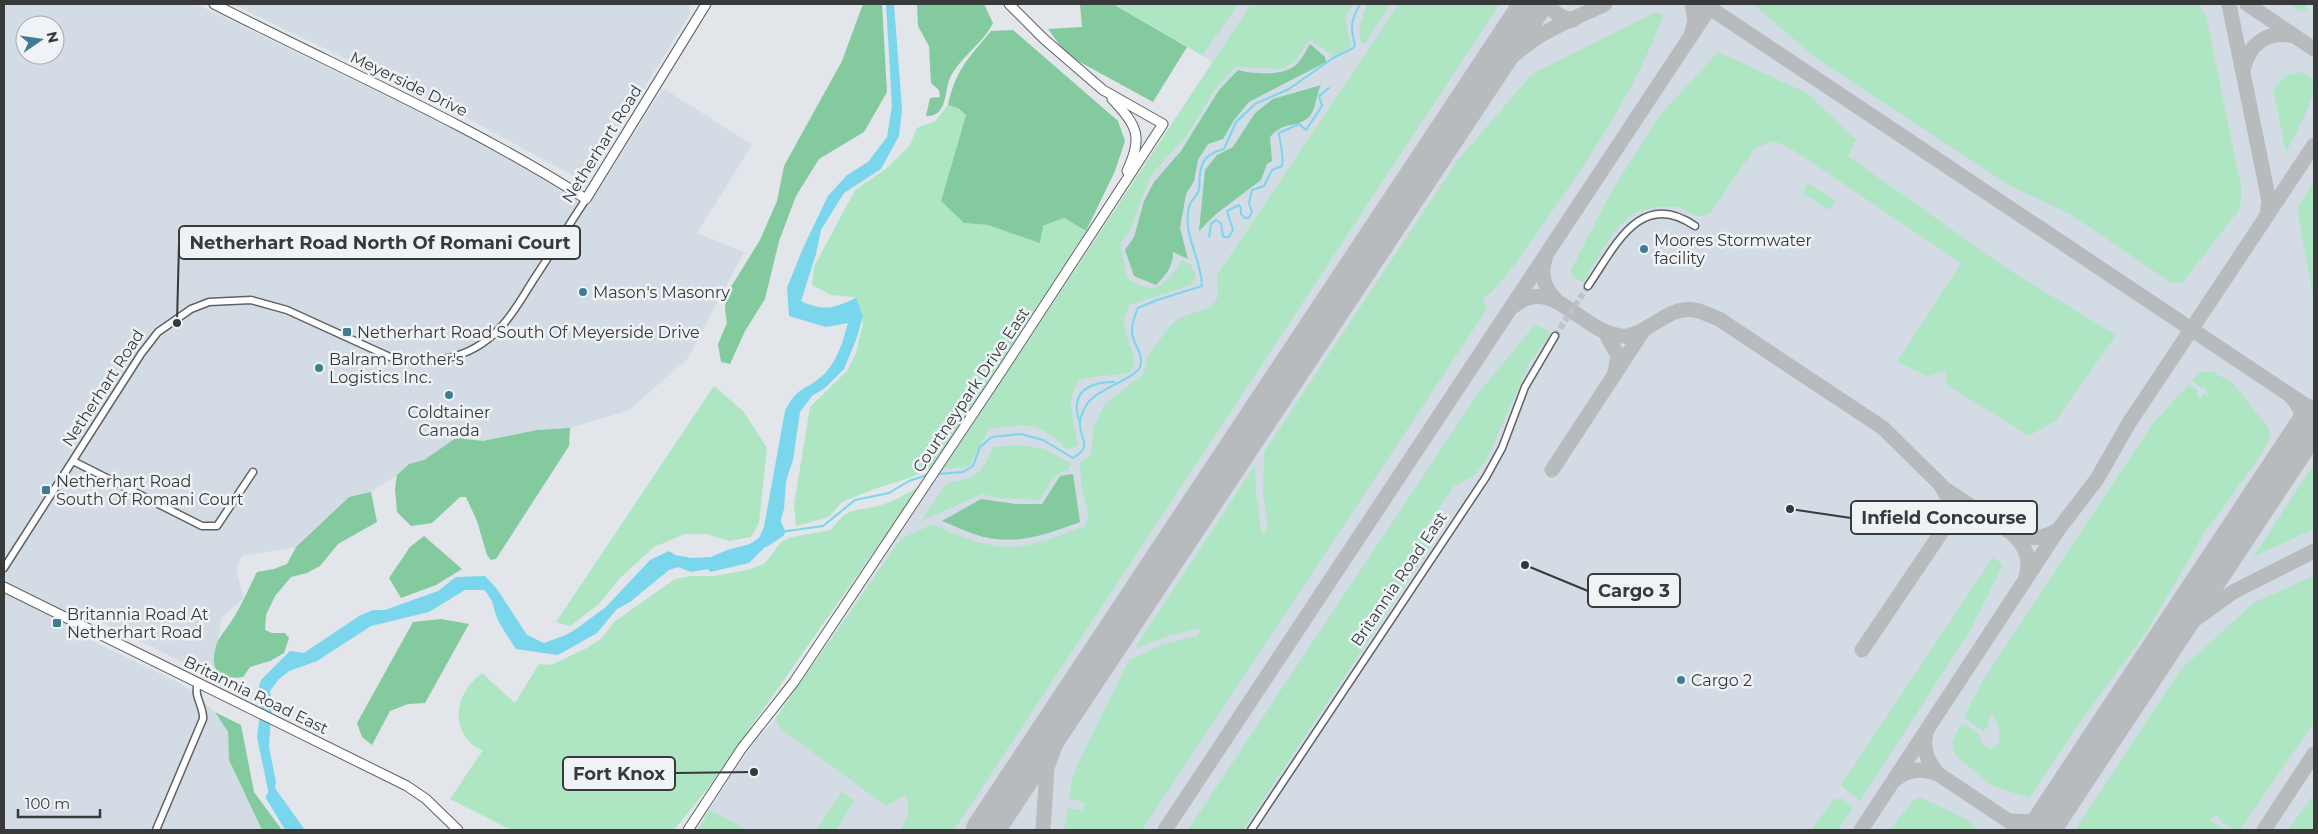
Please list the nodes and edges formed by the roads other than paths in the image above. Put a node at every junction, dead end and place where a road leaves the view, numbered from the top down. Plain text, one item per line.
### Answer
1 (214, 4) edge
2 (1009, 4) edge
3 (702, 5) edge
4 (1104, 90) junction
5 (1118, 191) junction
6 (586, 200) junction
7 (1696, 226) dead end
8 (1588, 286) tunnel mouth
9 (1555, 336) tunnel mouth
10 (73, 461) junction
11 (253, 472) dead end
12 (4, 568) edge
13 (4, 587) edge
14 (198, 684) junction
15 (156, 830) edge
16 (458, 830) edge
17 (688, 830) edge
18 (1251, 830) edge

1 - 6 street, Meyerside Drive
2 - 4 street, Courtneypark Drive East
3 - 6 street, Netherhart Road
4 - 5 street
4 - 5 street, Courtneypark Drive East
5 - 17 street, Courtneypark Drive East
6 - 10 street, Netherhart Road
7 - 8 street
9 - 18 street, Britannia Road East
10 - 11 street
10 - 12 street, Netherhart Road
13 - 14 street, Britannia Road East
14 - 15 street
14 - 16 street, Britannia Road East

